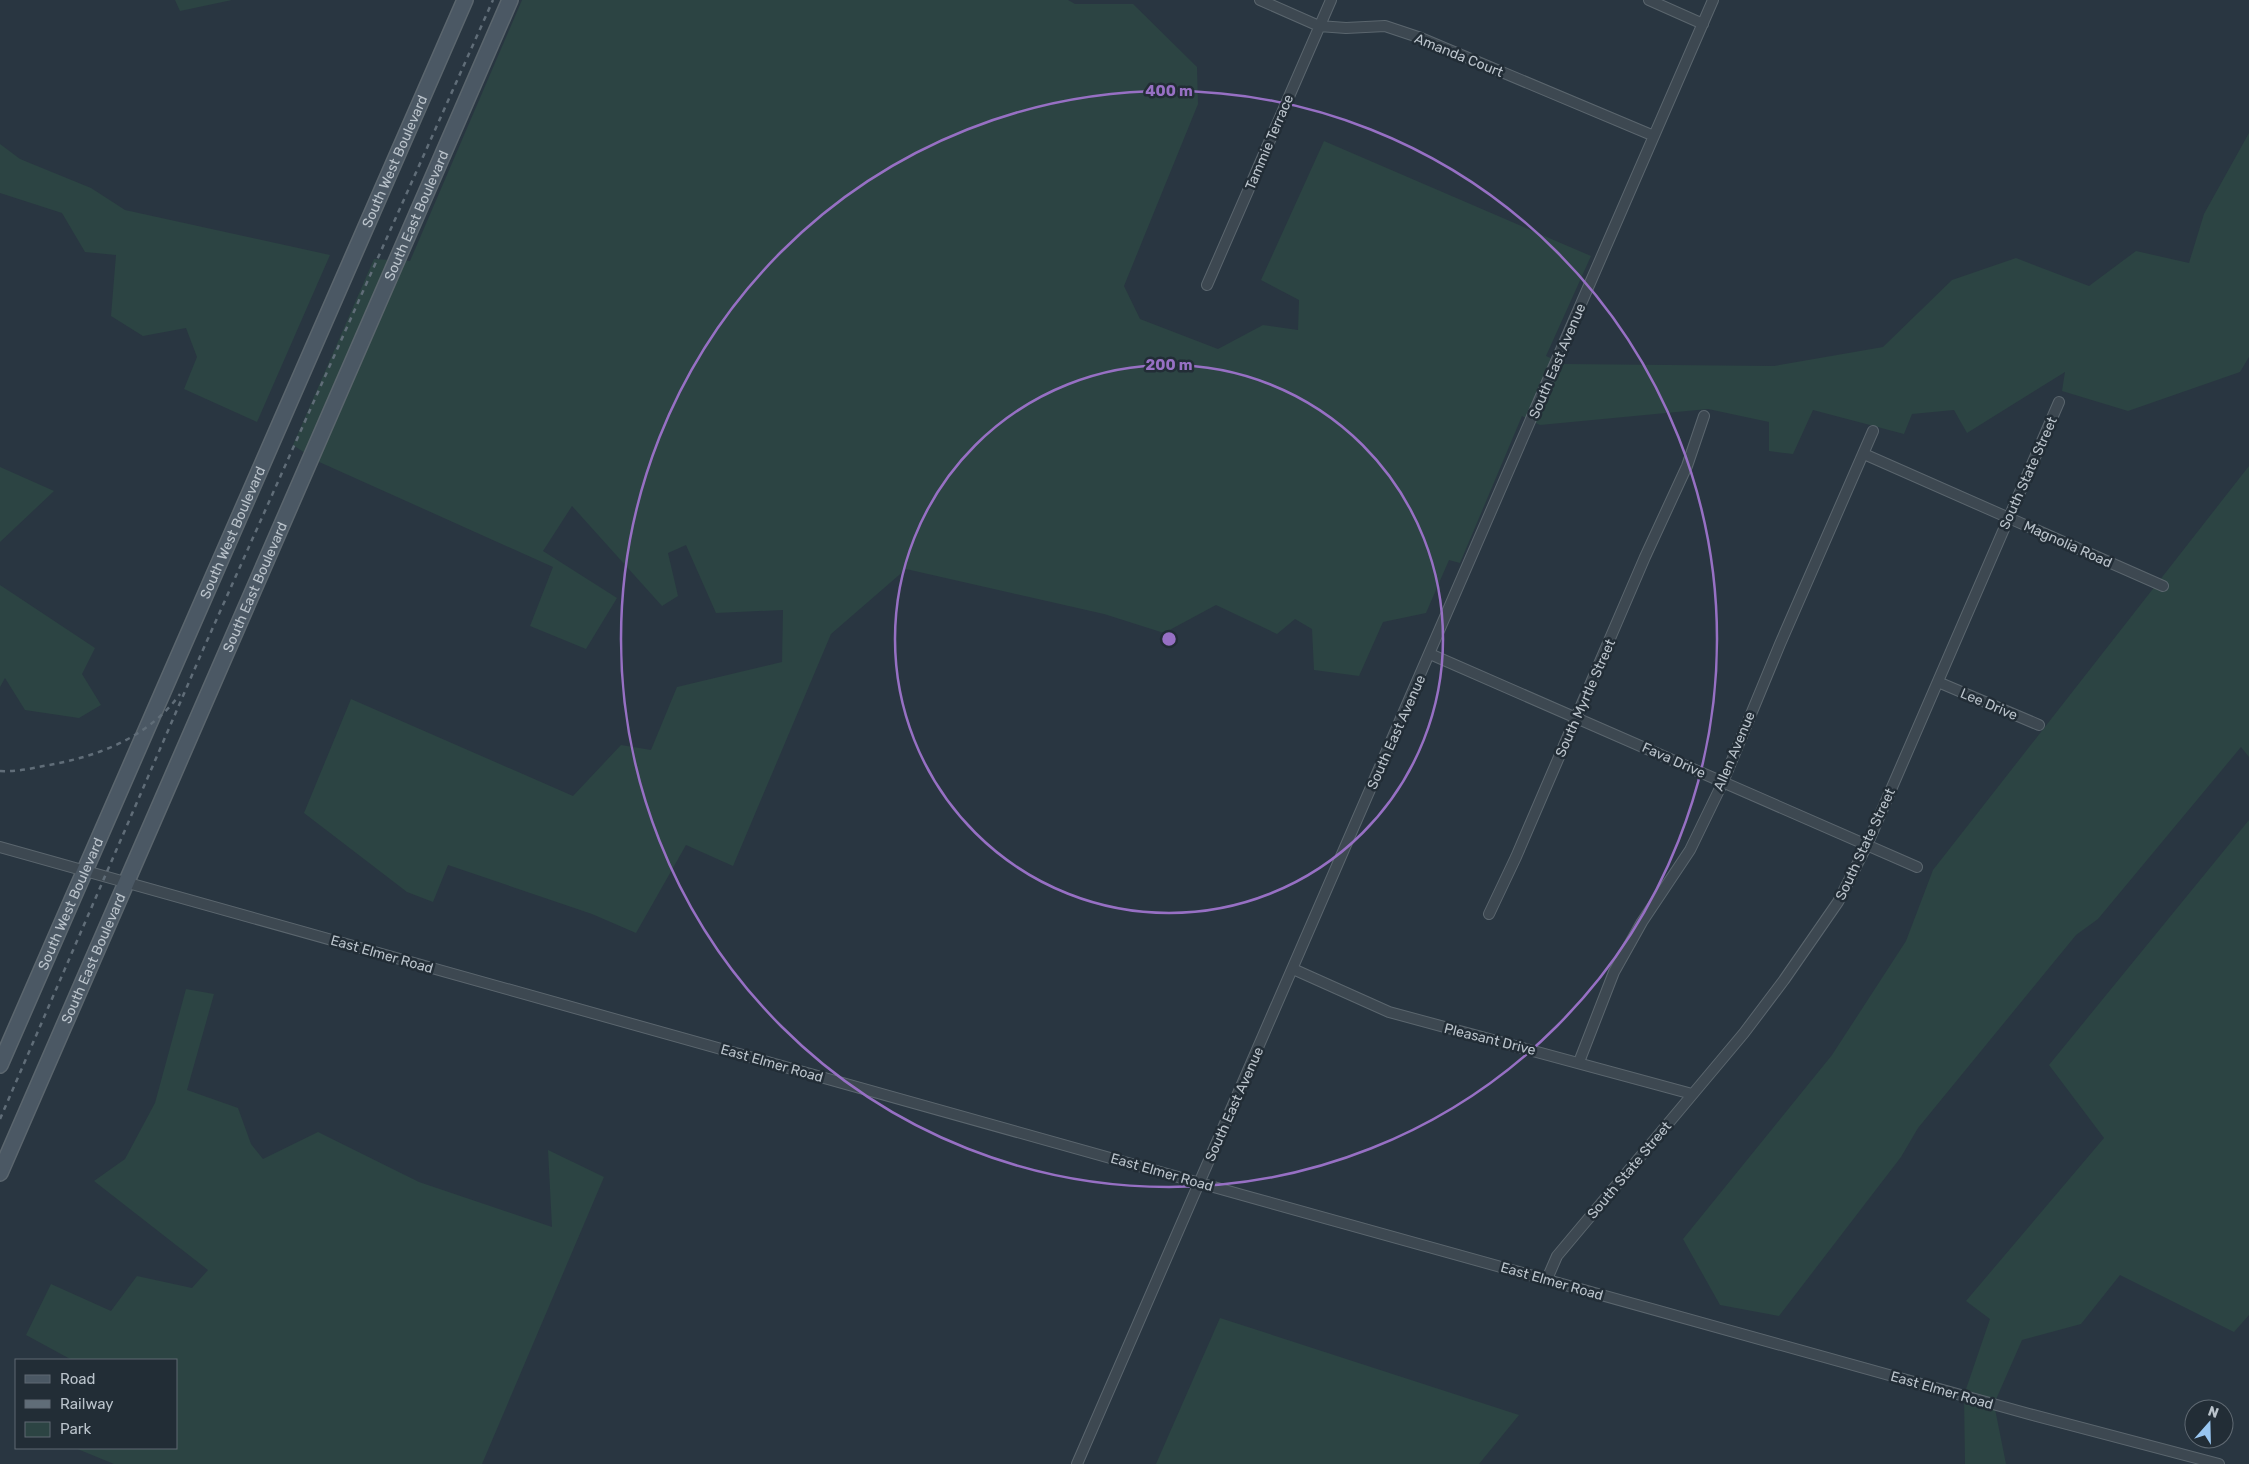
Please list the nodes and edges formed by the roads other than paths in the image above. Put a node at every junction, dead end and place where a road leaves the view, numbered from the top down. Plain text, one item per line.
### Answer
1 (465, 0) edge
2 (510, 0) edge
3 (1260, 0) edge
4 (1331, 0) edge
5 (1649, 0) edge
6 (1713, 0) edge
7 (1703, 24) junction
8 (1320, 26) junction
9 (1654, 136) junction
10 (1207, 285) dead end
11 (2059, 402) dead end
12 (1704, 416) dead end
13 (1873, 431) dead end
14 (1864, 454) junction
15 (2009, 517) junction
16 (2163, 586) dead end
17 (1430, 654) junction
18 (1938, 682) junction
19 (1576, 717) junction
20 (2039, 725) dead end
21 (1723, 782) junction
22 (1867, 845) junction
23 (0, 846) edge
24 (1917, 867) dead end
25 (85, 870) junction
26 (126, 882) junction
27 (1489, 914) dead end
28 (1293, 969) junction
29 (1579, 1062) junction
30 (0, 1065) edge
31 (1692, 1094) junction
32 (0, 1174) edge
33 (1199, 1182) junction
34 (1547, 1279) junction
35 (1077, 1464) edge
36 (2219, 1464) edge

1 - 25 main road, South West Boulevard
2 - 26 main road, South East Boulevard
3 - 8 street, Amanda Court
4 - 8 street, Tammie Terrace
5 - 7 street
6 - 7 street, South East Avenue
7 - 9 street, South East Avenue
8 - 9 street, Amanda Court
8 - 10 street, Tammie Terrace
9 - 17 street, South East Avenue
11 - 15 street, South State Street
12 - 19 street, South Myrtle Street
13 - 14 street, Allen Avenue
14 - 15 street, Magnolia Road
14 - 21 street, Allen Avenue
15 - 16 street, Magnolia Road
15 - 18 street, South State Street
17 - 19 street, Fava Drive
17 - 28 street, South East Avenue
18 - 20 street, Lee Drive
18 - 22 street, South State Street
19 - 21 street, Fava Drive
19 - 27 street, South Myrtle Street
21 - 22 street, Fava Drive
21 - 29 street, Allen Avenue
22 - 24 street, Fava Drive
22 - 31 street, South State Street
23 - 25 street, East Elmer Road
25 - 26 street, East Elmer Road
25 - 30 main road, South West Boulevard
26 - 32 main road, South East Boulevard
26 - 33 street, East Elmer Road
28 - 29 street, Pleasant Drive
28 - 33 street, South East Avenue
29 - 31 street, Pleasant Drive
31 - 34 street, South State Street
33 - 34 street, East Elmer Road
33 - 35 street, South East Avenue
34 - 36 street, East Elmer Road

